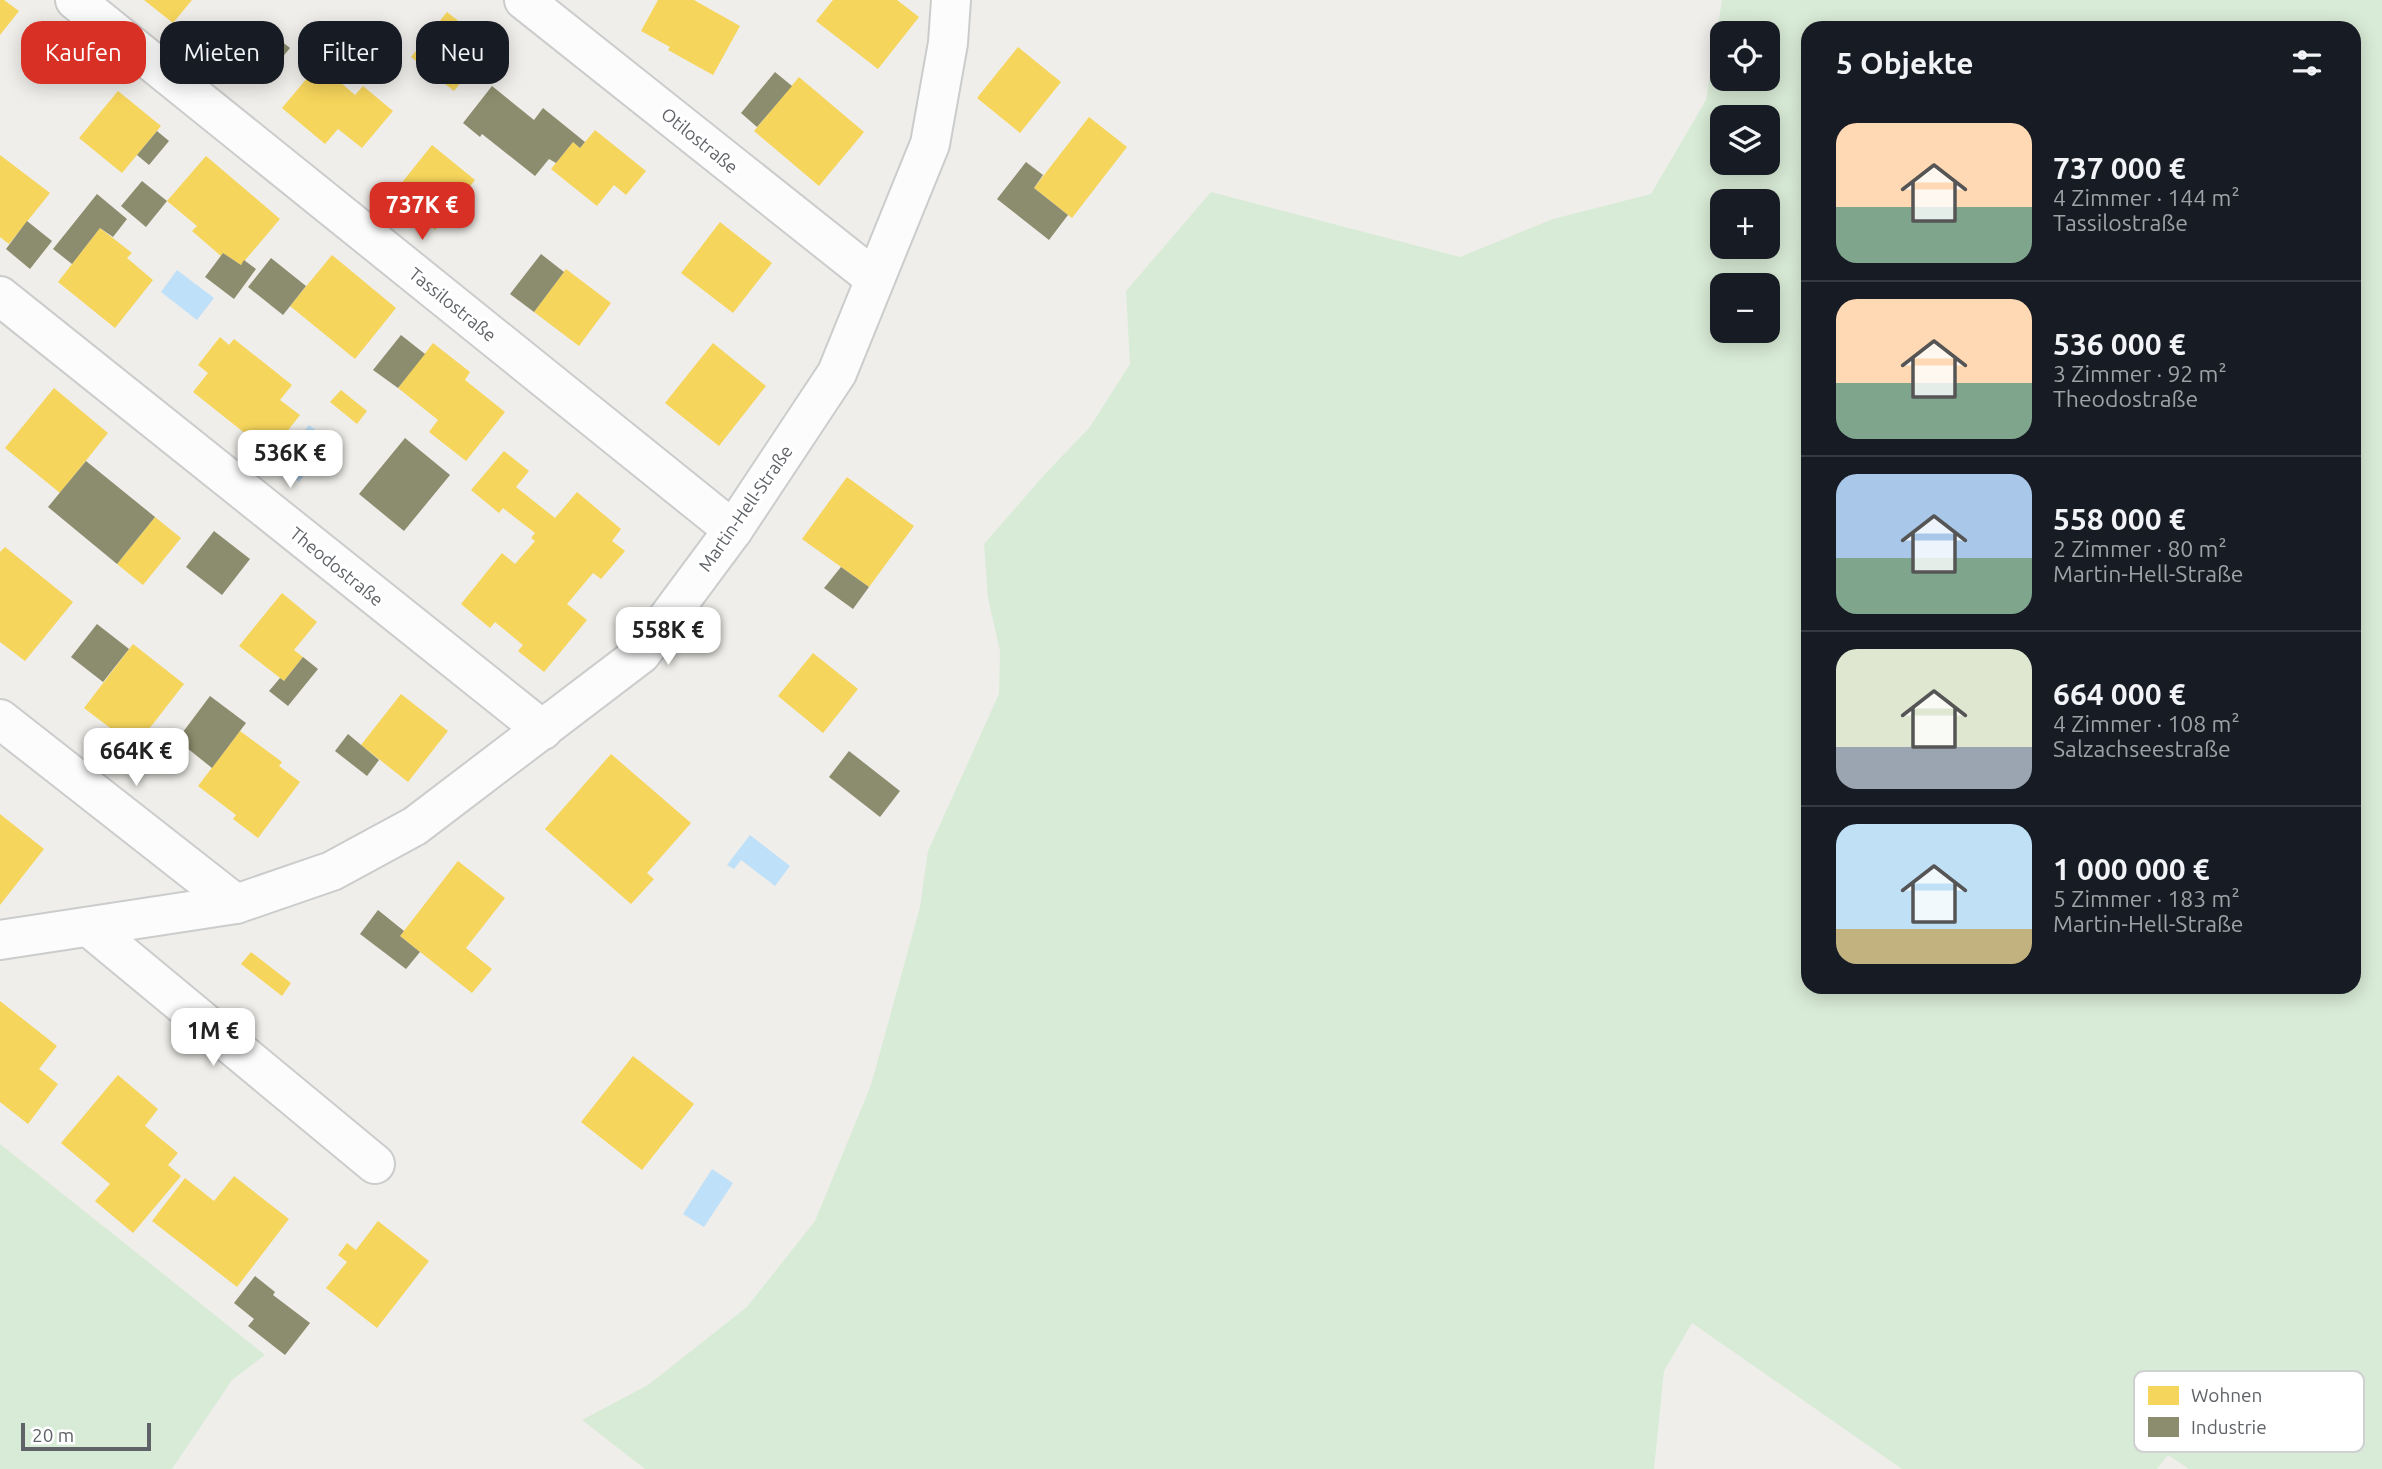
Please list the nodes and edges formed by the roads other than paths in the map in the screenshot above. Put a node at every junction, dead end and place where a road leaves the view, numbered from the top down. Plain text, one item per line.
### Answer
1 (75, 0) edge
2 (524, 0) edge
3 (950, 0) edge
4 (875, 279) junction
5 (0, 296) edge
6 (733, 530) junction
7 (0, 719) edge
8 (543, 730) junction
9 (236, 904) junction
10 (89, 927) junction
11 (0, 940) edge
12 (375, 1164) dead end

1 - 6 street, Tassilostraße
2 - 4 street, Otilostraße
3 - 4 street, Martin-Hell-Straße
4 - 6 street, Martin-Hell-Straße
5 - 8 street, Theodostraße
6 - 8 street, Martin-Hell-Straße
7 - 9 street
8 - 9 street, Martin-Hell-Straße
9 - 10 street, Martin-Hell-Straße
10 - 11 street, Martin-Hell-Straße
10 - 12 street

